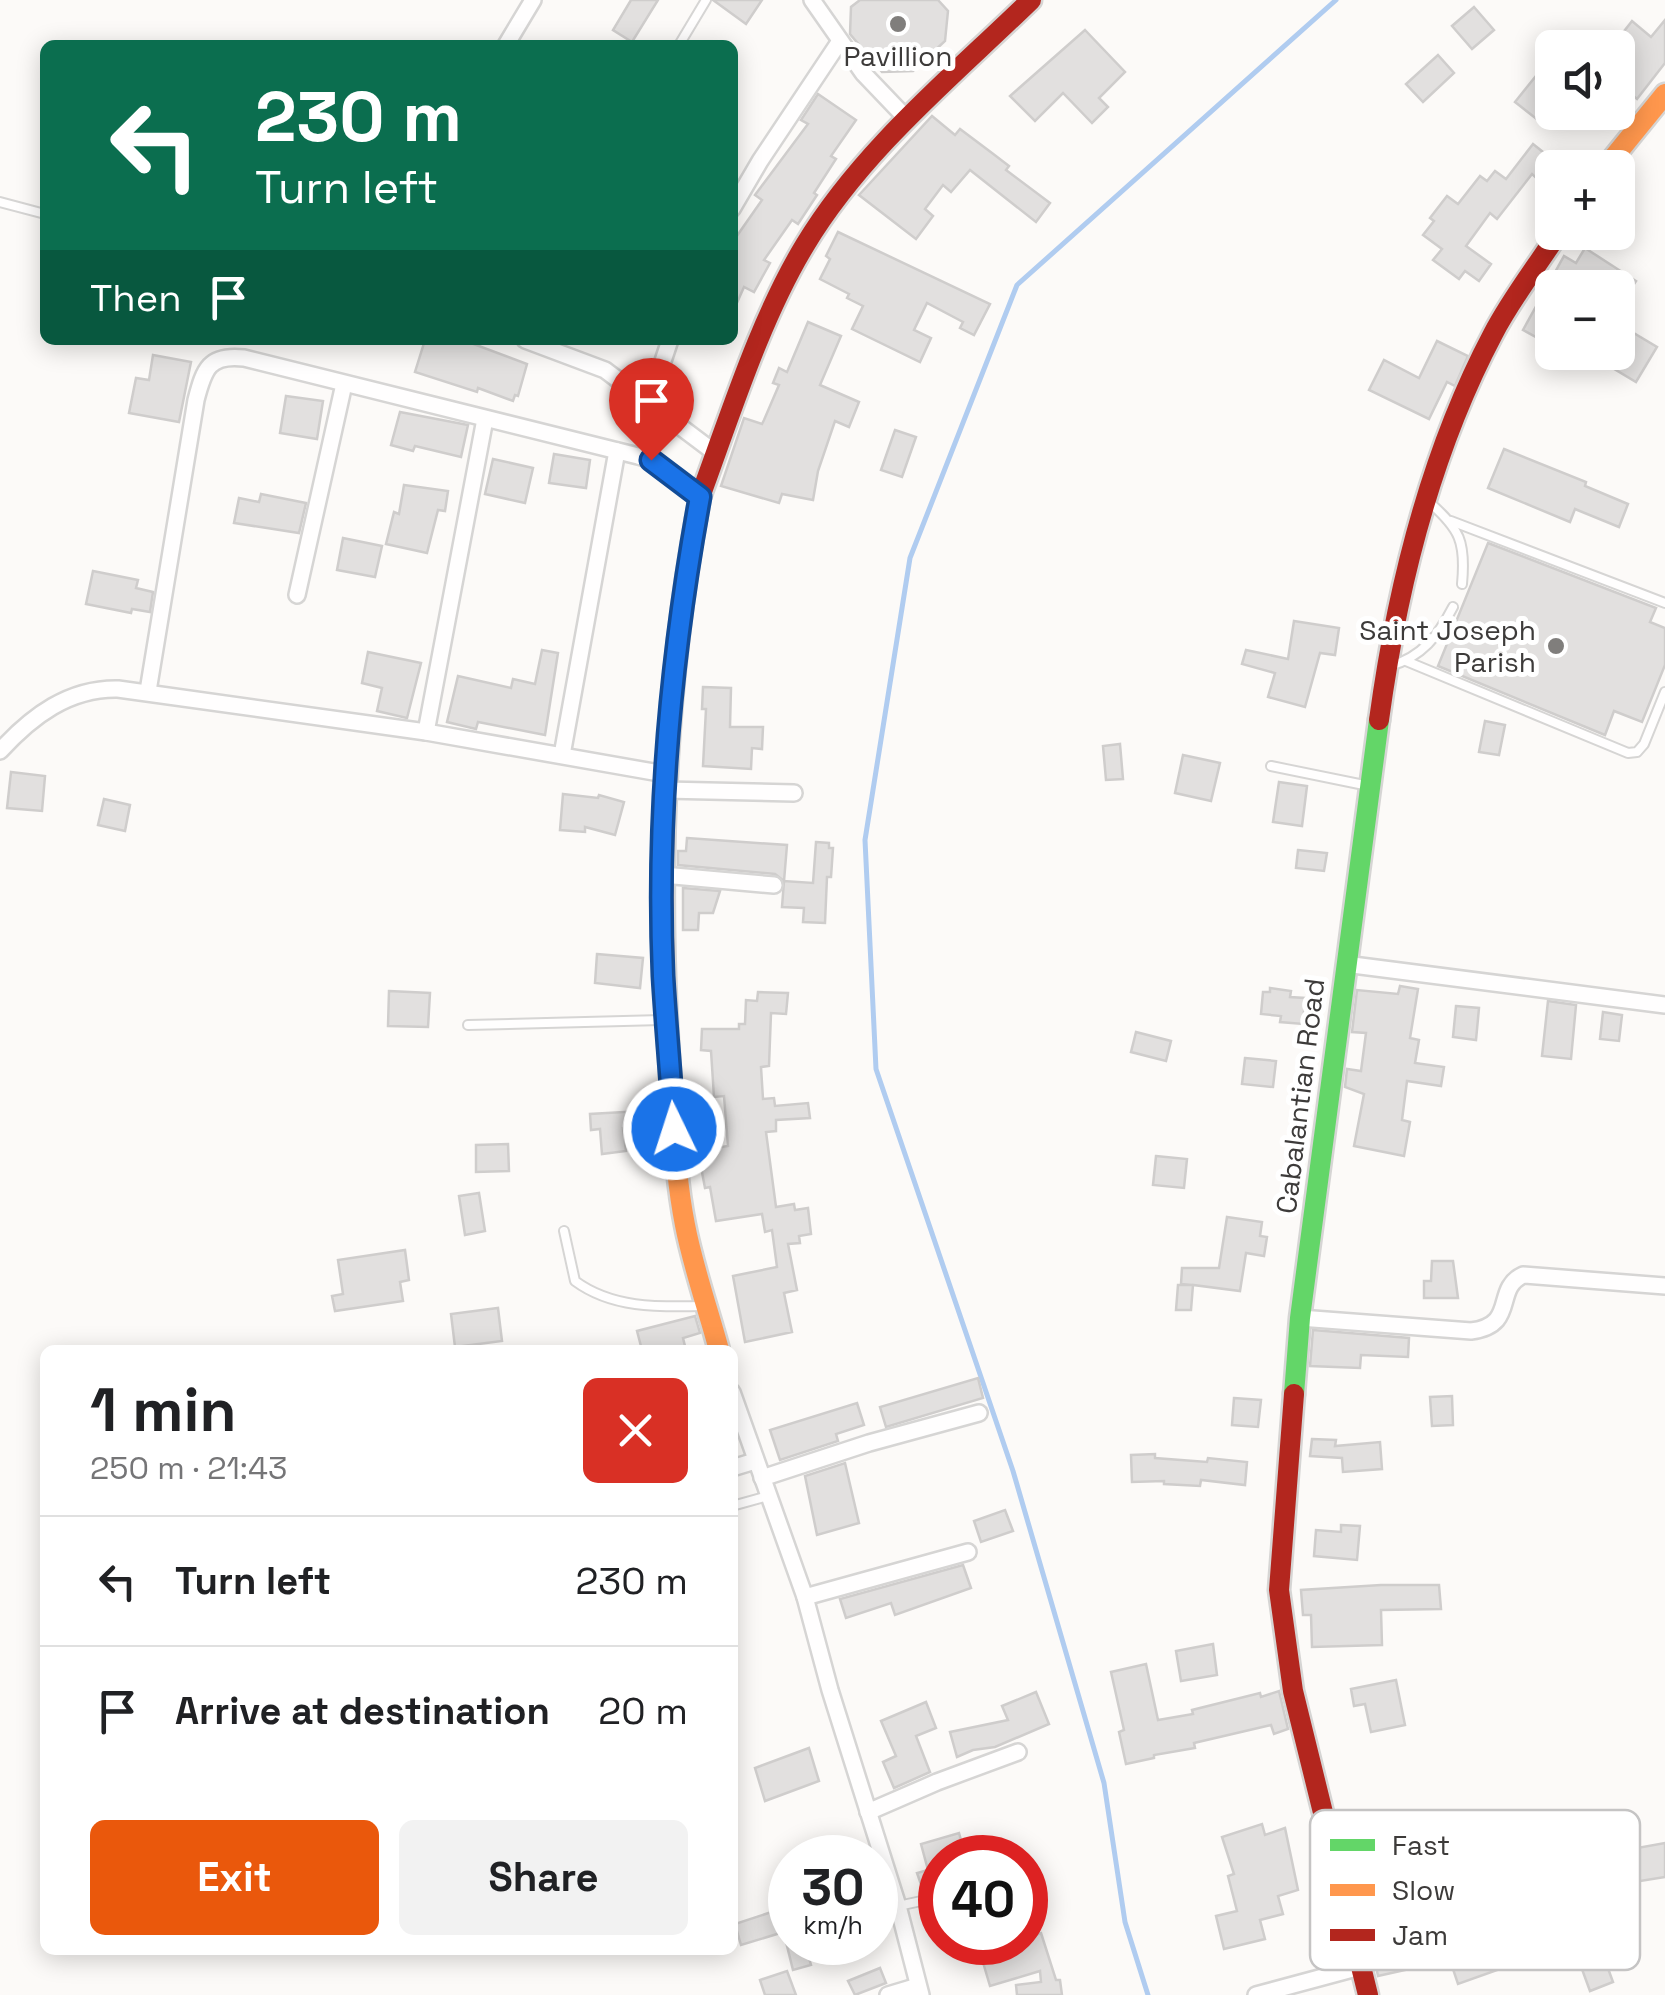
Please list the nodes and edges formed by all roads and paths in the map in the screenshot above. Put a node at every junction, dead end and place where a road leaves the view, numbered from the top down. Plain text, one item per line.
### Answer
1 (533, 0) edge
2 (706, 0) edge
3 (812, 0) edge
4 (1032, 0) edge
5 (509, 40) edge
6 (682, 40) edge
7 (840, 41) junction
8 (1665, 94) edge
9 (907, 119) junction
10 (1620, 150) edge
11 (738, 199) edge
12 (0, 202) edge
13 (40, 213) edge
14 (1547, 250) edge
15 (538, 345) edge
16 (668, 345) edge
17 (344, 384) junction
18 (657, 407) junction
19 (485, 419) junction
20 (617, 451) junction
21 (714, 452) junction
22 (700, 497) junction
23 (1426, 499) junction
24 (1451, 521) junction
25 (1462, 584) dead end
26 (297, 595) dead end
27 (1665, 604) edge
28 (1454, 607) dead end
29 (1395, 664) junction
30 (148, 692) junction
31 (1665, 692) edge
32 (426, 732) junction
33 (0, 752) edge
34 (562, 754) junction
35 (1271, 766) dead end
36 (665, 782) junction
37 (1370, 786) junction
38 (794, 793) dead end
39 (663, 875) junction
40 (774, 885) dead end
41 (1345, 964) junction
42 (1665, 1005) edge
43 (667, 1020) junction
44 (468, 1025) dead end
45 (564, 1232) dead end
46 (1665, 1286) edge
47 (705, 1306) junction
48 (1300, 1318) junction
49 (717, 1345) edge
50 (738, 1410) edge
51 (979, 1413) dead end
52 (755, 1461) junction
53 (738, 1466) edge
54 (762, 1478) junction
55 (768, 1496) junction
56 (738, 1504) edge
57 (968, 1552) dead end
58 (805, 1598) junction
59 (1018, 1752) dead end
60 (1322, 1810) edge
61 (868, 1812) junction
62 (875, 1835) edge
63 (918, 1902) edge
64 (898, 1906) joint
65 (1349, 1970) edge
66 (1361, 1970) edge
67 (919, 1990) edge
68 (888, 1995) edge
69 (1256, 1995) edge
70 (1368, 1995) edge

1 - 5 street
2 - 6 lane
3 - 7 street
4 - 9 street
7 - 9 street
7 - 11 street
8 - 10 street
9 - 21 street
12 - 13 lane
14 - 23 street, Cabalantian Road
15 - 18 street
16 - 18 street
17 - 19 street
17 - 26 street
17 - 30 street
18 - 21 street
19 - 20 street
19 - 32 street
20 - 22 street
20 - 34 street
21 - 22 street
22 - 36 street
23 - 24 lane
23 - 29 street, Cabalantian Road
24 - 25 lane
24 - 27 lane
28 - 29 lane
29 - 31 lane
29 - 37 street, Cabalantian Road
30 - 32 street
30 - 33 street
32 - 34 street
34 - 36 street
35 - 37 lane
36 - 38 street
36 - 39 street
37 - 41 street, Cabalantian Road
39 - 40 street
39 - 43 street
41 - 42 street
41 - 48 street, Cabalantian Road
43 - 44 lane
43 - 47 street
45 - 47 lane
46 - 48 street
47 - 49 street
48 - 60 street, Cabalantian Road
50 - 52 street
51 - 54 street
52 - 53 street
52 - 54 street
54 - 55 street
55 - 56 lane
55 - 58 street
57 - 58 street
58 - 61 street
59 - 61 street
61 - 62 street
63 - 64 lane
64 - 67 street
65 - 69 street
66 - 70 street, Cabalantian Road
67 - 68 street

